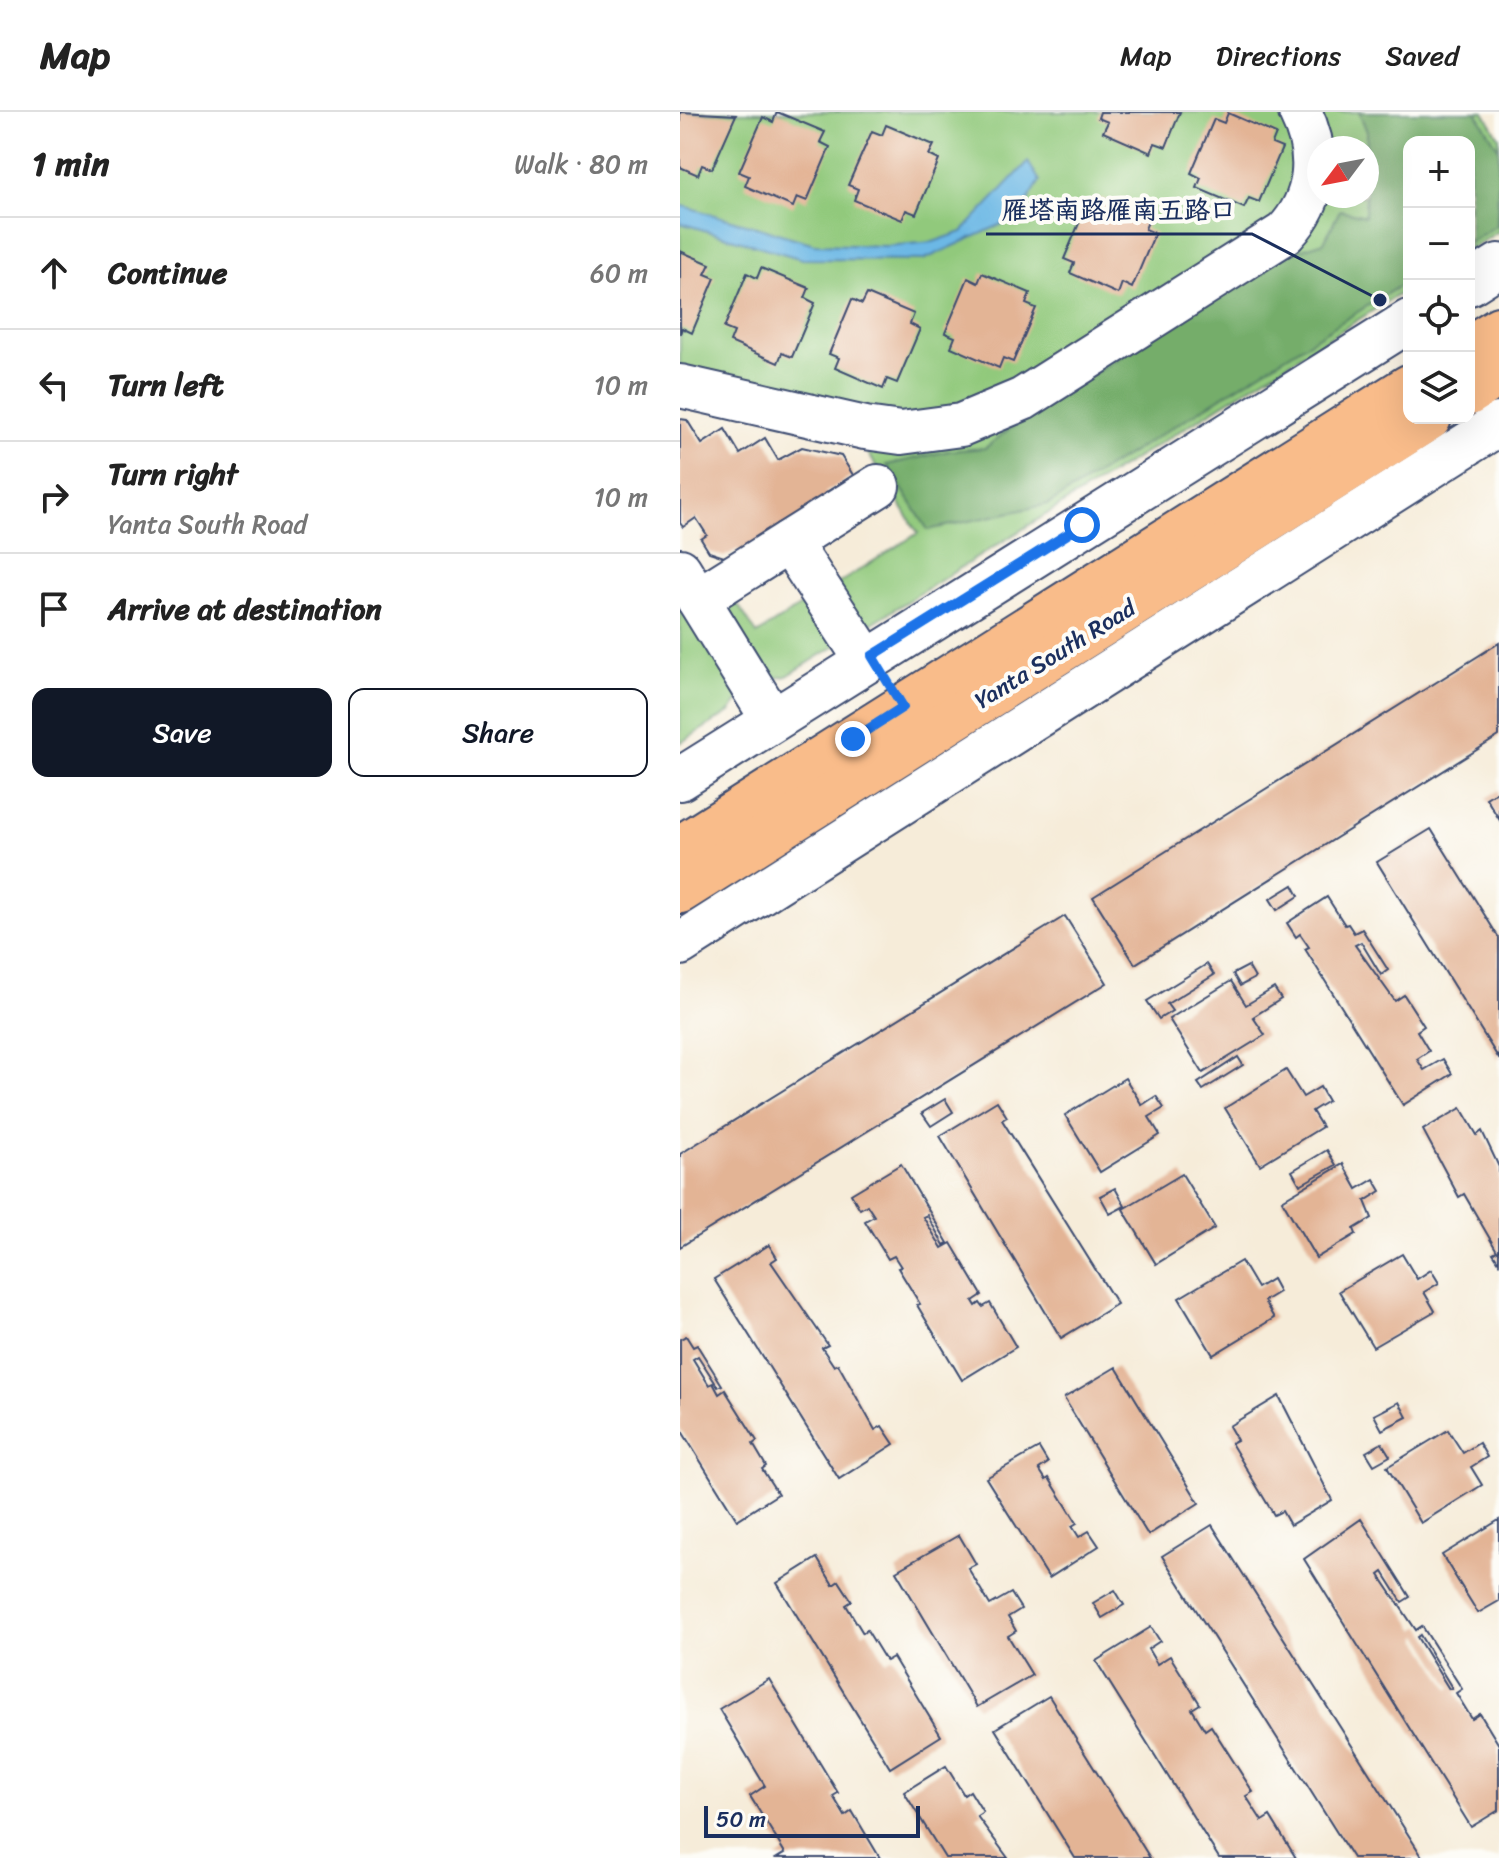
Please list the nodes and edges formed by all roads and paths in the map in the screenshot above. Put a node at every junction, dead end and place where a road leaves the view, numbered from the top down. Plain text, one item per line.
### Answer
1 (1300, 112) edge
2 (1499, 265) edge
3 (1475, 280) edge
4 (1403, 325) edge
5 (1499, 329) edge
6 (1475, 344) edge
7 (1499, 374) edge
8 (680, 386) edge
9 (1475, 389) edge
10 (1403, 391) edge
11 (1419, 424) edge
12 (1499, 424) edge
13 (878, 486) dead end
14 (789, 542) junction
15 (689, 584) edge
16 (869, 658) junction
17 (772, 719) junction
18 (915, 721) junction
19 (951, 772) junction
20 (680, 779) edge
21 (680, 848) edge
22 (680, 891) edge
23 (680, 944) edge

1 - 8 street
2 - 3 street
4 - 16 street
5 - 6 main road
7 - 9 main road
10 - 18 main road, Yanta South Road
11 - 18 main road, Yanta South Road
12 - 19 street
13 - 14 street
14 - 15 street
14 - 16 street
15 - 17 street
16 - 17 street
16 - 18 street
17 - 20 street
18 - 19 street
18 - 21 main road, Yanta South Road
18 - 22 main road, Yanta South Road
19 - 23 street

